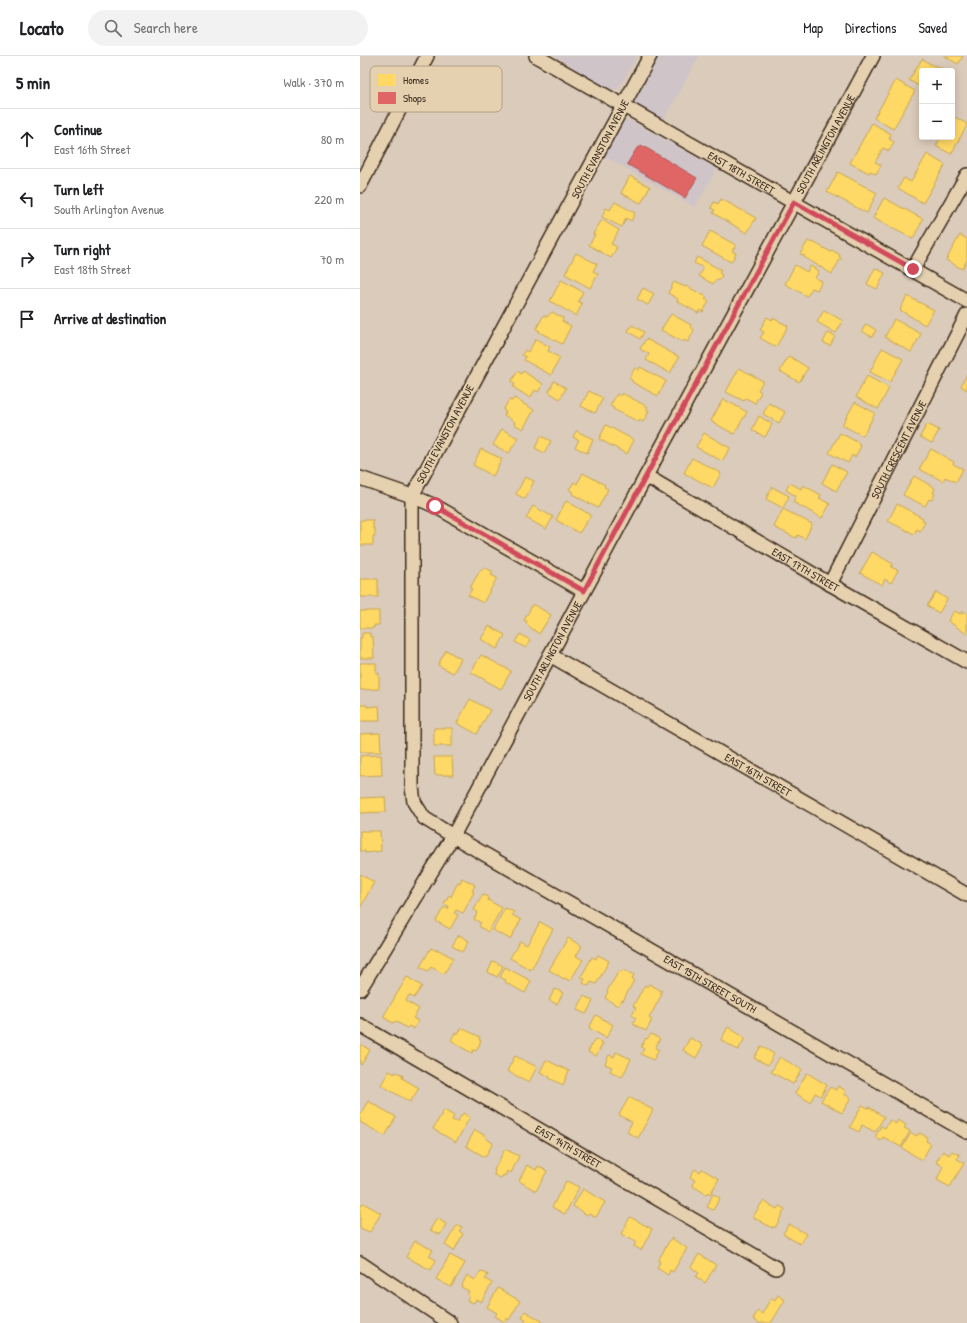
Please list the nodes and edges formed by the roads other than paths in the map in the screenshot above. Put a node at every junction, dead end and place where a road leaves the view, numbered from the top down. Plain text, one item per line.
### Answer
1 (427, 56) edge
2 (536, 56) edge
3 (650, 56) edge
4 (873, 56) edge
5 (422, 66) edge
6 (623, 105) junction
7 (398, 112) edge
8 (967, 175) edge
9 (360, 186) edge
10 (794, 202) junction
11 (913, 269) junction
12 (967, 301) edge
13 (967, 315) edge
14 (646, 476) junction
15 (360, 478) edge
16 (412, 496) junction
17 (830, 584) junction
18 (584, 591) junction
19 (550, 655) junction
20 (967, 662) edge
21 (453, 836) junction
22 (967, 894) edge
23 (360, 989) edge
24 (360, 1025) edge
25 (967, 1132) edge
26 (360, 1263) edge
27 (776, 1268) dead end
28 (450, 1323) edge

1 - 5 street
2 - 6 street, EAST 18TH STREET
3 - 6 street, SOUTH EVANSTON AVENUE
4 - 10 street, SOUTH ARLINGTON AVENUE
6 - 10 street, EAST 18TH STREET
6 - 16 street, SOUTH EVANSTON AVENUE
7 - 9 street
8 - 11 street
10 - 11 street, EAST 18TH STREET
10 - 14 street, SOUTH ARLINGTON AVENUE
11 - 12 street, EAST 18TH STREET
13 - 17 street, SOUTH CRESCENT AVENUE
14 - 17 street, EAST 17TH STREET
14 - 18 street, SOUTH ARLINGTON AVENUE
15 - 16 street
16 - 18 street
16 - 21 street, SOUTH EVANSTON AVENUE
17 - 20 street, EAST 17TH STREET
18 - 19 street, SOUTH ARLINGTON AVENUE
19 - 21 street, SOUTH ARLINGTON AVENUE
19 - 22 street, EAST 16TH STREET
21 - 23 street, SOUTH ARLINGTON AVENUE
21 - 25 street, EAST 15TH STREET SOUTH
24 - 27 street, EAST 14TH STREET
26 - 28 street

